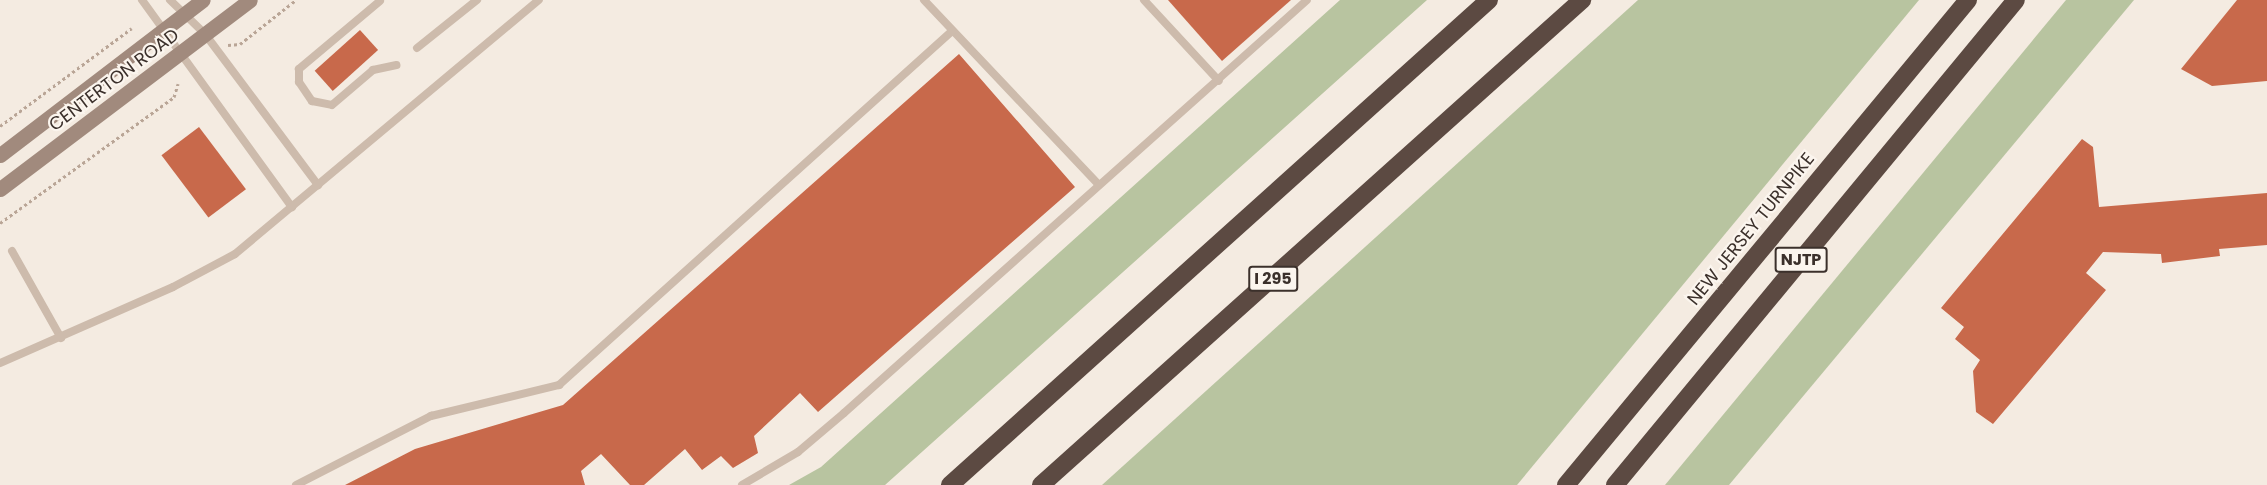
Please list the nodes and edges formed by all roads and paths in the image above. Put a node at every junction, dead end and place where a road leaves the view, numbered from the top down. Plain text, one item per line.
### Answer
1 (142, 0) edge
2 (170, 0) edge
3 (203, 0) edge
4 (250, 0) edge
5 (296, 0) edge
6 (477, 0) edge
7 (539, 0) edge
8 (924, 0) edge
9 (1144, 0) edge
10 (1307, 0) edge
11 (1489, 0) edge
12 (1582, 0) edge
13 (1968, 0) edge
14 (2016, 0) edge
15 (380, 1) edge
16 (185, 14) junction
17 (132, 28) dead end
18 (165, 29) junction
19 (952, 31) junction
20 (205, 34) junction
21 (228, 45) dead end
22 (417, 48) dead end
23 (183, 52) junction
24 (396, 65) dead end
25 (1219, 81) junction
26 (178, 84) dead end
27 (0, 126) edge
28 (0, 155) edge
29 (1098, 184) junction
30 (318, 185) junction
31 (0, 189) edge
32 (292, 207) junction
33 (0, 223) edge
34 (12, 251) dead end
35 (61, 338) junction
36 (0, 363) edge
37 (296, 485) edge
38 (742, 485) edge
39 (950, 485) edge
40 (1041, 485) edge
41 (1566, 485) edge
42 (1614, 485) edge

1 - 18 lane
2 - 16 lane
3 - 16 main road, CENTERTON ROAD
4 - 20 main road, CENTERTON ROAD
5 - 21 path
6 - 22 lane
7 - 30 lane
8 - 19 lane
9 - 25 lane
10 - 25 lane
11 - 39 highway
12 - 40 highway, I 295
13 - 41 highway, NEW JERSEY TURNPIKE / NJTP
14 - 42 highway, NJTP
15 - 24 lane
16 - 18 main road, CENTERTON ROAD
16 - 20 lane
17 - 27 path
18 - 23 lane
18 - 28 main road, CENTERTON ROAD
19 - 29 lane
19 - 37 lane
20 - 23 main road, CENTERTON ROAD
20 - 30 lane
23 - 31 main road, CENTERTON ROAD
23 - 32 lane
25 - 29 lane
26 - 33 path
29 - 38 lane
30 - 32 lane
32 - 35 lane
34 - 35 lane
35 - 36 lane

